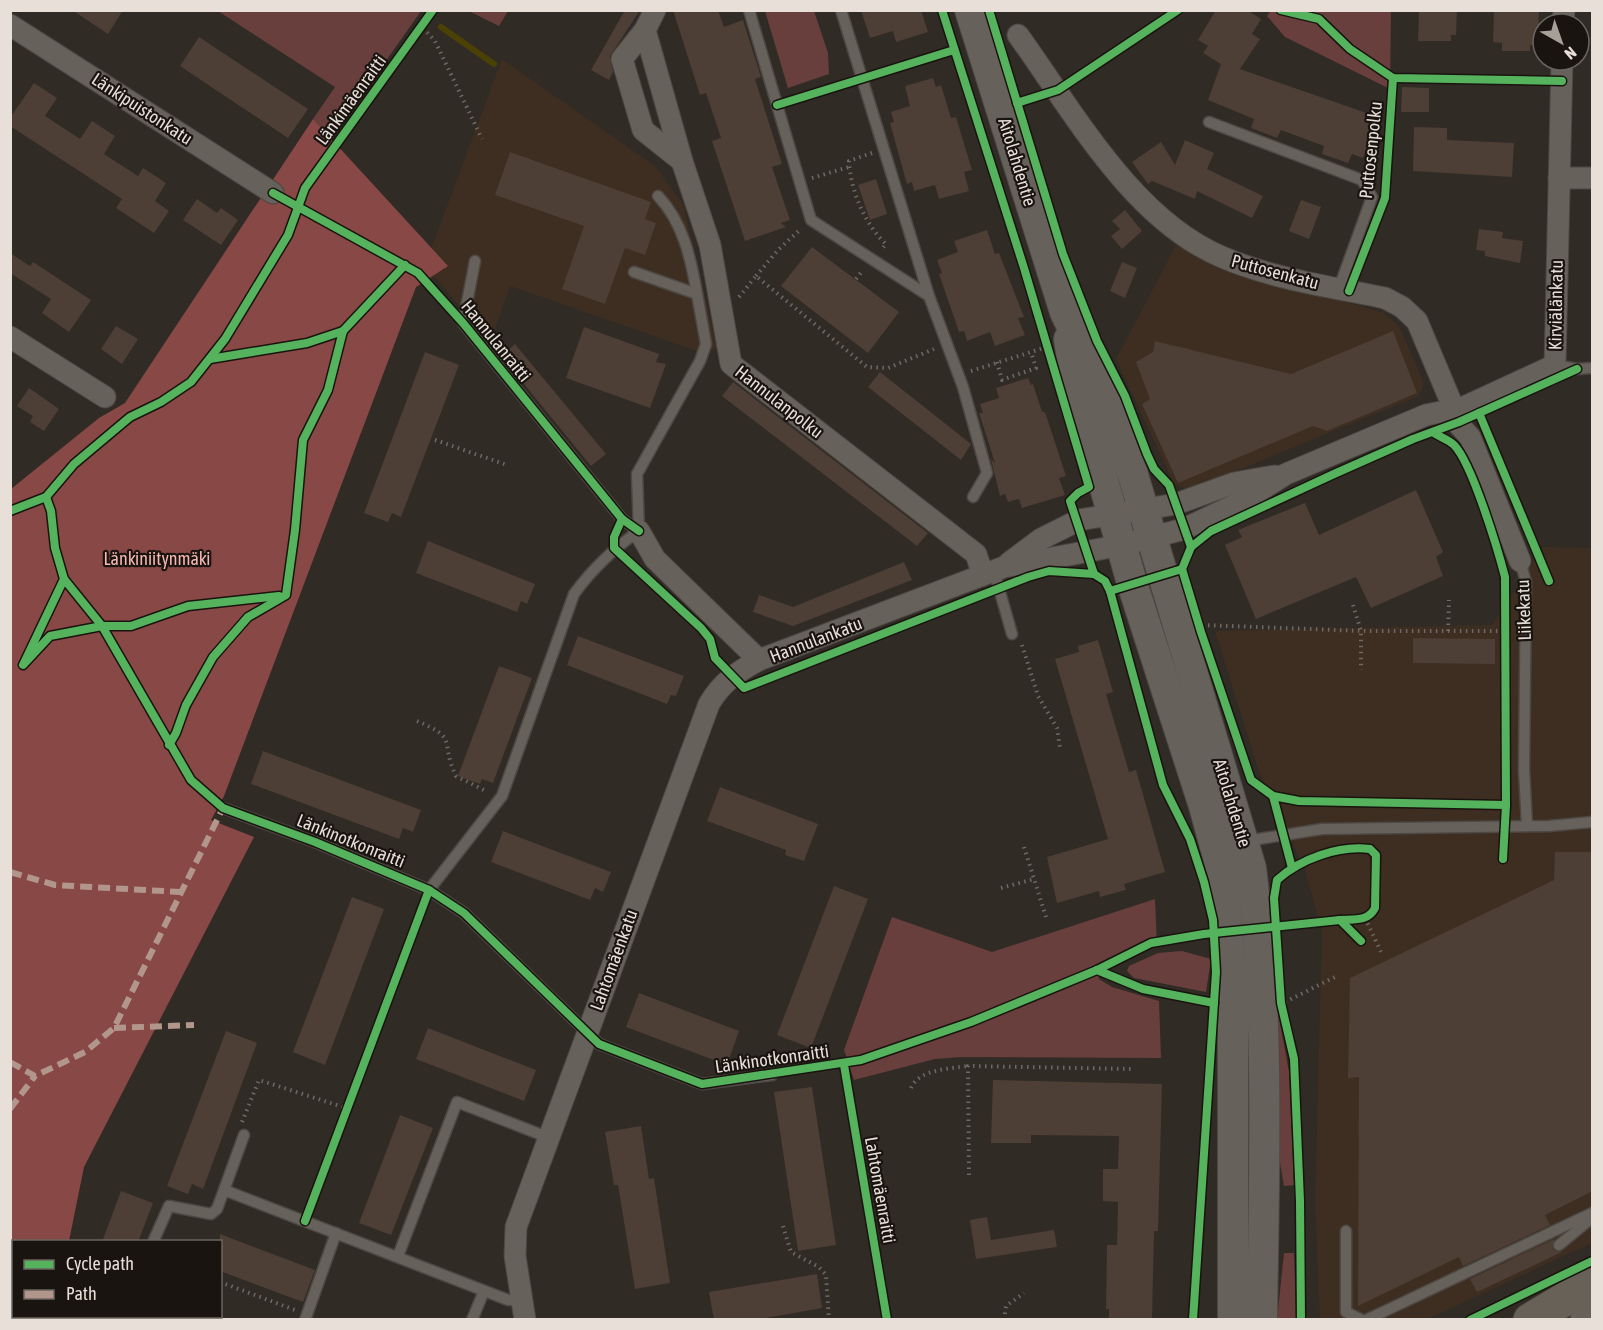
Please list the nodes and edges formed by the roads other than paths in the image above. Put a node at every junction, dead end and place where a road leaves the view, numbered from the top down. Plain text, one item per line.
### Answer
1 (655, 10) edge
2 (749, 10) edge
3 (841, 10) edge
4 (970, 10) edge
5 (10, 25) edge
6 (645, 30) junction
7 (1017, 35) dead end
8 (1562, 72) edge
9 (1209, 122) dead end
10 (682, 161) junction
11 (1559, 178) junction
12 (1593, 178) edge
13 (273, 193) dead end
14 (658, 196) dead end
15 (476, 261) dead end
16 (634, 272) dead end
17 (1340, 288) junction
18 (697, 294) junction
19 (929, 296) junction
20 (1065, 312) junction
21 (10, 337) edge
22 (1556, 365) junction
23 (1593, 368) edge
24 (105, 397) dead end
25 (1449, 414) junction
26 (1286, 474) junction
27 (973, 497) dead end
28 (1113, 514) junction
29 (1148, 523) junction
30 (639, 531) junction
31 (1122, 545) junction
32 (1520, 561) joint
33 (994, 571) junction
34 (1012, 634) dead end
35 (759, 660) junction
36 (223, 808) dead end
37 (1593, 822) edge
38 (1527, 825) junction
39 (1231, 845) junction
40 (429, 890) junction
41 (587, 1033) junction
42 (772, 1075) dead end
43 (244, 1135) road end
44 (547, 1137) junction
45 (224, 1190) junction
46 (1593, 1215) edge
47 (1346, 1231) dead end
48 (336, 1233) junction
49 (154, 1240) edge
50 (1559, 1245) dead end
51 (398, 1256) junction
52 (1232, 1274) junction
53 (1593, 1283) edge
54 (484, 1290) junction
55 (524, 1310) edge
56 (1593, 1316) edge
57 (306, 1317) edge
58 (472, 1320) edge
59 (1224, 1320) edge
60 (1233, 1320) edge
61 (1262, 1320) edge
62 (1364, 1320) edge
63 (1530, 1320) edge
64 (1587, 1320) edge

1 - 6 street
2 - 19 lane
3 - 19 lane
4 - 20 main road, Aitolahdentie
5 - 13 street, Länkipuistonkatu
6 - 10 street, Hannulanpolku
6 - 10 street
7 - 17 street, Puttosenkatu
8 - 11 street, Kirviälänkatu
9 - 17 lane, Puttosenpolku
10 - 33 street, Hannulanpolku
11 - 12 street
11 - 22 street, Kirviälänkatu
14 - 18 lane
15 - 30 lane, Hannulanraitti
16 - 18 lane
17 - 25 street, Puttosenkatu
18 - 30 lane
19 - 27 lane
20 - 28 main road, Aitolahdentie
20 - 29 main road, Aitolahdentie
21 - 24 street
22 - 23 lane
22 - 25 street, Kirviälänkatu
25 - 26 street, Kirviälänkatu
25 - 32 street, Liikekatu
26 - 29 street, Kirviälänkatu
26 - 29 street, Kirviälänkatu
28 - 29 street, Hannulankatu
28 - 31 main road, Aitolahdentie
28 - 33 street, Hannulankatu
29 - 31 street, Hannulankatu
29 - 39 main road, Aitolahdentie
30 - 35 street, Hannulankatu
30 - 40 lane
31 - 33 street, Hannulankatu
31 - 39 main road, Aitolahdentie
32 - 38 lane, Liikekatu
33 - 34 lane
33 - 35 street, Hannulankatu
35 - 41 street, Lahtomäenkatu
36 - 40 lane, Länkinotkonraitti
37 - 38 lane
38 - 39 lane
39 - 52 main road, Aitolahdentie
39 - 61 main road, Aitolahdentie
40 - 41 lane, Länkinotkonraitti
41 - 42 lane, Länkinotkonraitti
41 - 44 street, Lahtomäenkatu
43 - 45 lane
44 - 51 lane
44 - 55 street, Lahtomäenkatu
45 - 48 lane
45 - 49 lane
46 - 50 lane
46 - 62 lane
47 - 62 lane
48 - 51 lane
48 - 57 lane
51 - 54 lane
52 - 59 main road
52 - 60 main road, Aitolahdentie
53 - 63 main road
54 - 55 lane
54 - 58 lane
56 - 64 main road

